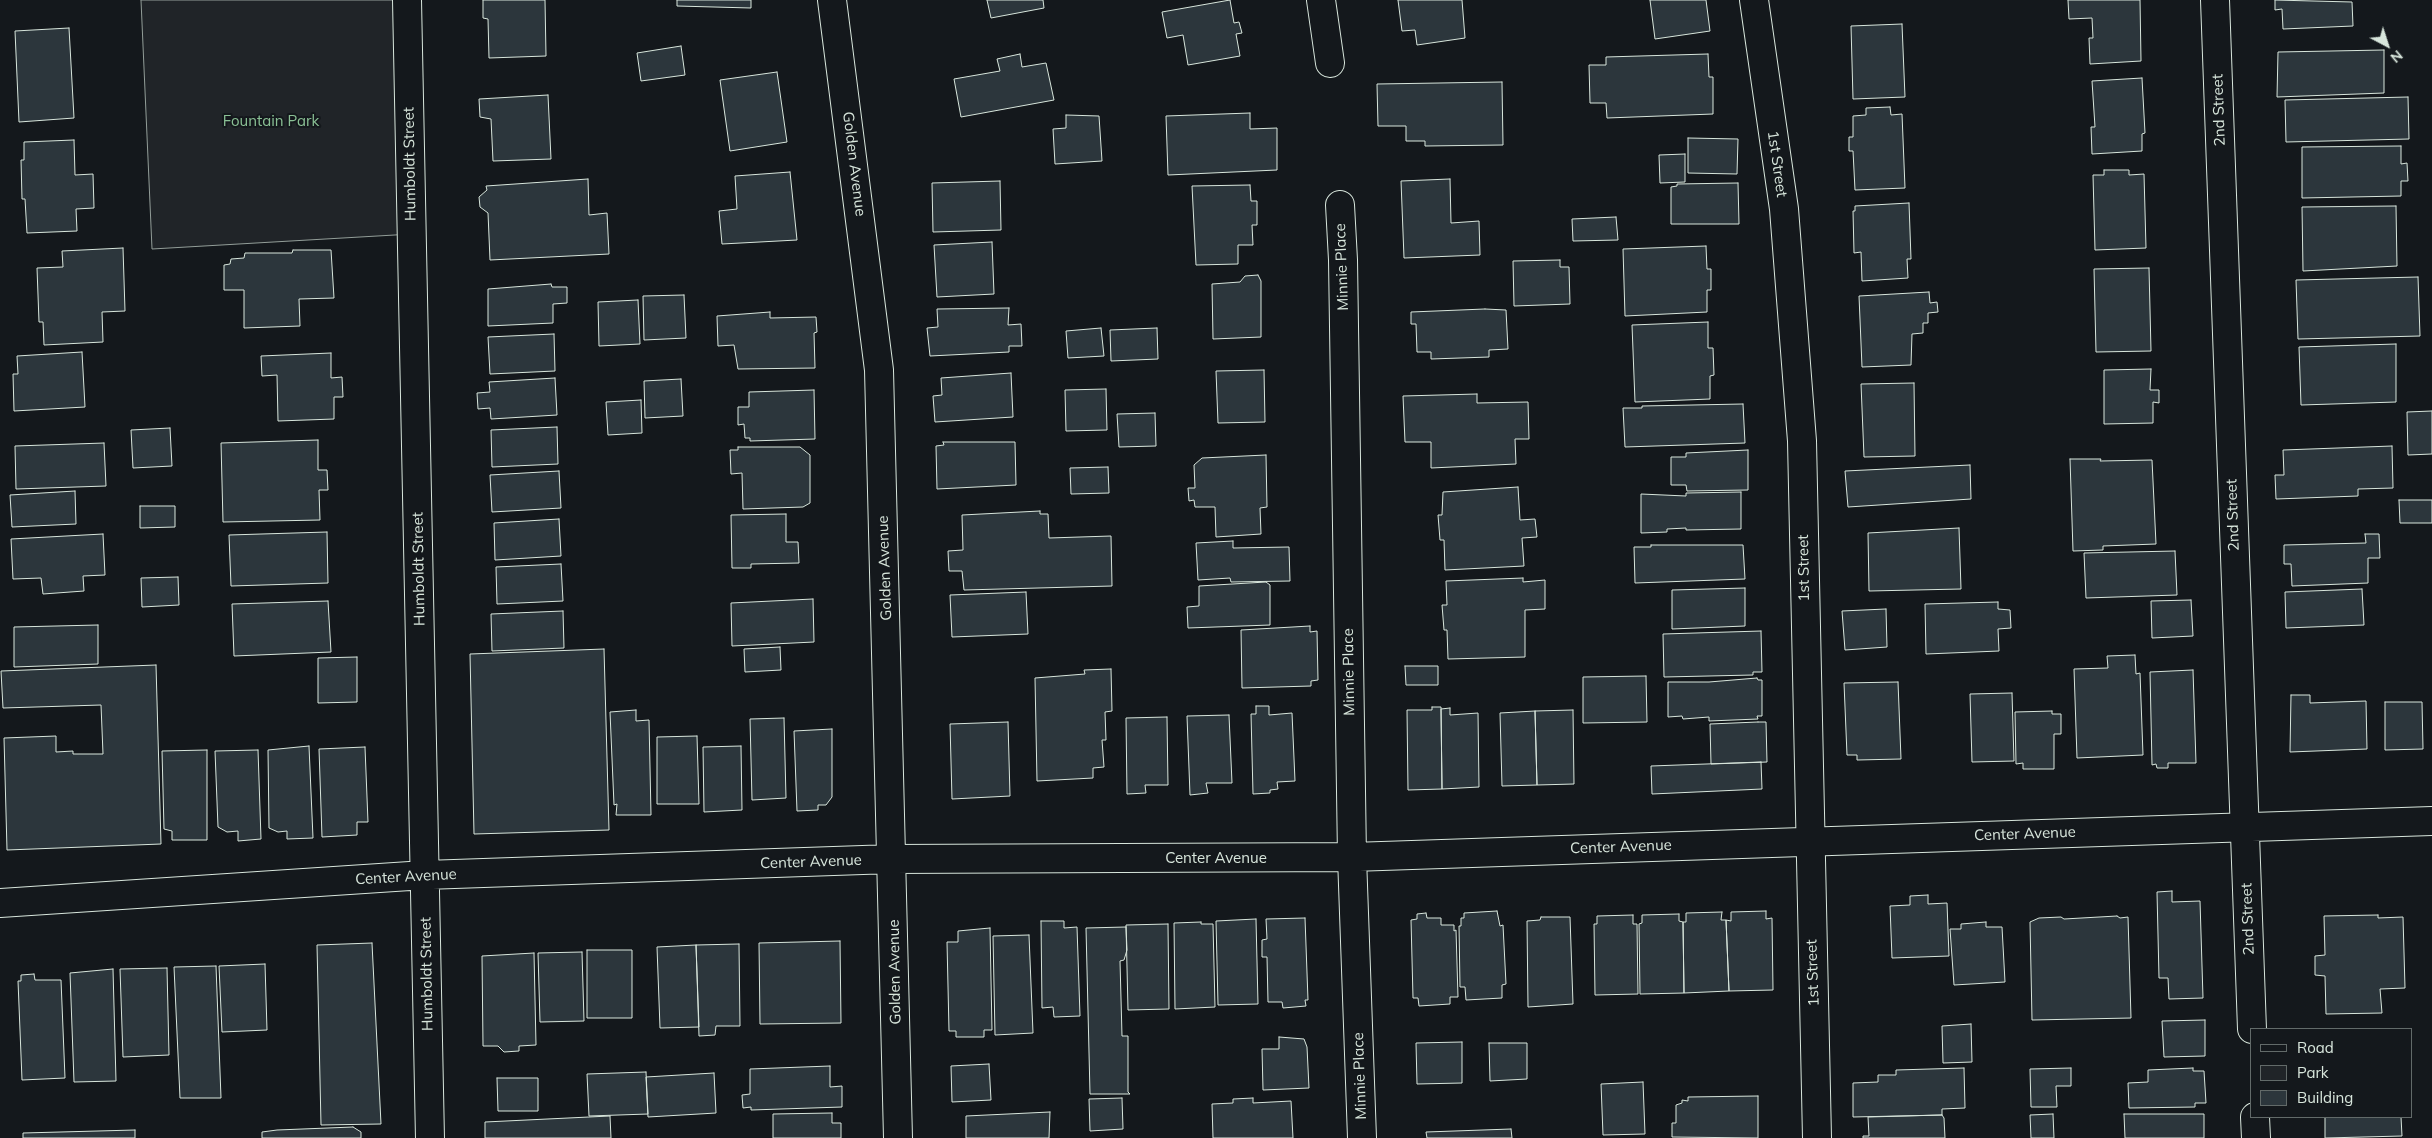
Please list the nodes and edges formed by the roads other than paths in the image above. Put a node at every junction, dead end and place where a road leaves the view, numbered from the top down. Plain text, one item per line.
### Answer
1 (407, 0) edge
2 (832, 0) edge
3 (1321, 0) edge
4 (1754, 0) edge
5 (2215, 0) edge
6 (1330, 63) dead end
7 (1340, 205) dead end
8 (2432, 821) edge
9 (2244, 828) junction
10 (1809, 840) junction
11 (1352, 857) junction
12 (892, 859) junction
13 (425, 875) junction
14 (0, 903) edge
15 (2252, 1028) edge
16 (2255, 1118) edge
17 (430, 1138) edge
18 (898, 1138) edge
19 (1362, 1138) edge
20 (1818, 1138) edge
21 (2256, 1138) edge

1 - 13 street, Humboldt Street
2 - 12 street, Golden Avenue
3 - 6 street
4 - 10 street, 1st Street
5 - 9 street, 2nd Street
7 - 11 street, Minnie Place
8 - 9 street, Center Avenue
9 - 10 street, Center Avenue
9 - 15 street, 2nd Street
10 - 11 street, Center Avenue
10 - 20 street, 1st Street
11 - 12 street, Center Avenue
11 - 19 street, Minnie Place
12 - 13 street, Center Avenue
12 - 18 street, Golden Avenue
13 - 14 street, Center Avenue
13 - 17 street, Humboldt Street
16 - 21 street

